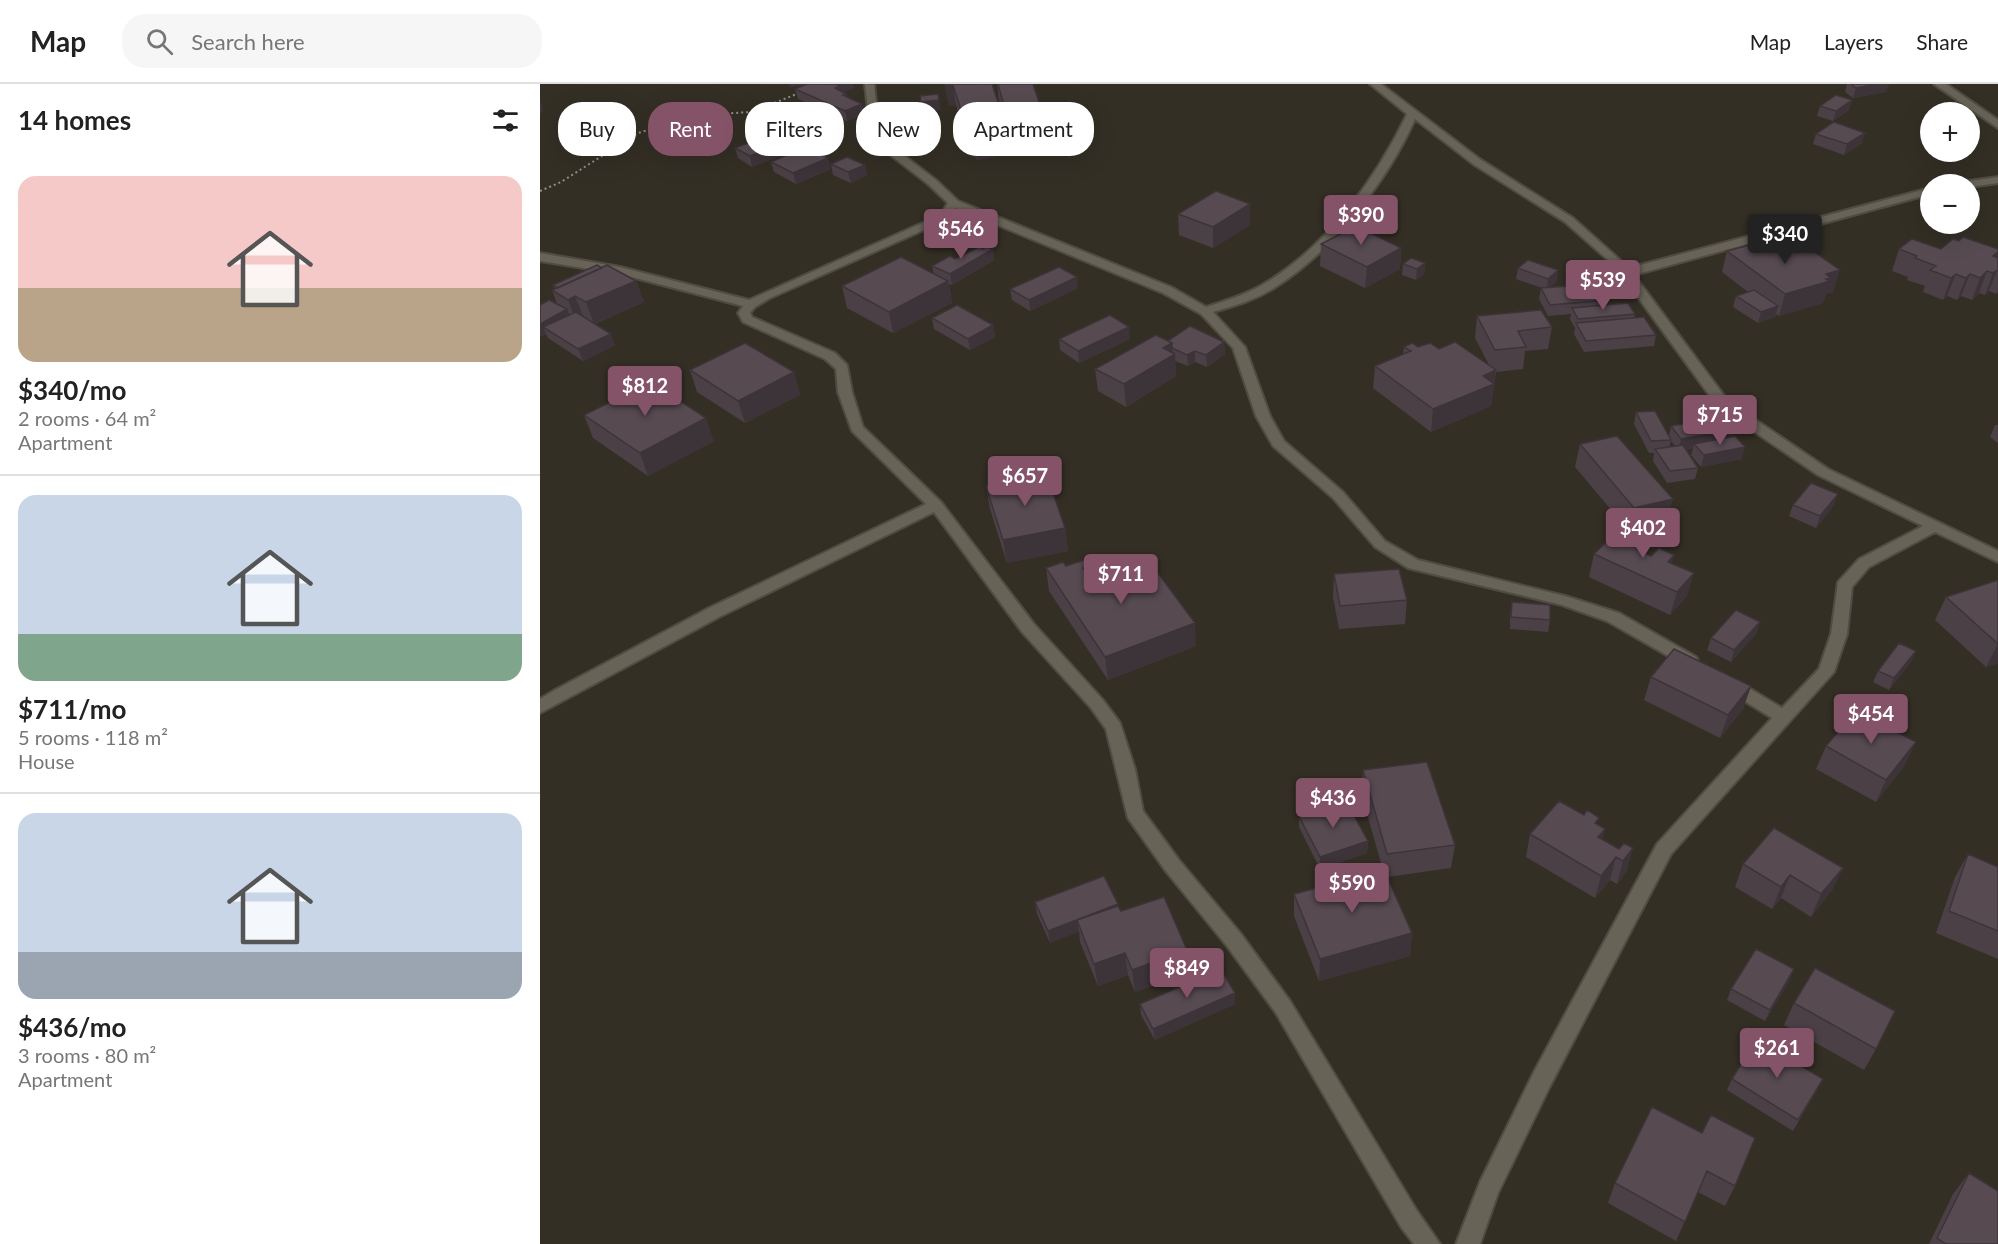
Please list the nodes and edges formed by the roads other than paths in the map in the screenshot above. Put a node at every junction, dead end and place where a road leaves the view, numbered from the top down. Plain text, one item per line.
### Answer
1 (870, 84) edge
2 (1375, 84) edge
3 (1939, 84) edge
4 (1412, 114) junction
5 (1998, 125) edge
6 (1998, 180) edge
7 (1980, 182) edge
8 (1920, 194) edge
9 (954, 204) junction
10 (540, 257) edge
11 (1626, 273) junction
12 (751, 304) junction
13 (1205, 311) junction
14 (936, 505) junction
15 (1935, 526) junction
16 (1998, 557) edge
17 (1702, 668) edge
18 (1723, 680) edge
19 (540, 707) edge
20 (1784, 717) junction
21 (1428, 1244) edge
22 (1468, 1244) edge

1 - 9 street
2 - 4 street
3 - 5 street
4 - 11 street
4 - 13 street
6 - 7 street
8 - 11 street
9 - 12 street
9 - 13 street
10 - 12 street
11 - 15 street
12 - 14 street
13 - 17 street
14 - 19 street
14 - 21 street
15 - 16 street
15 - 20 street
18 - 20 street
20 - 22 street

